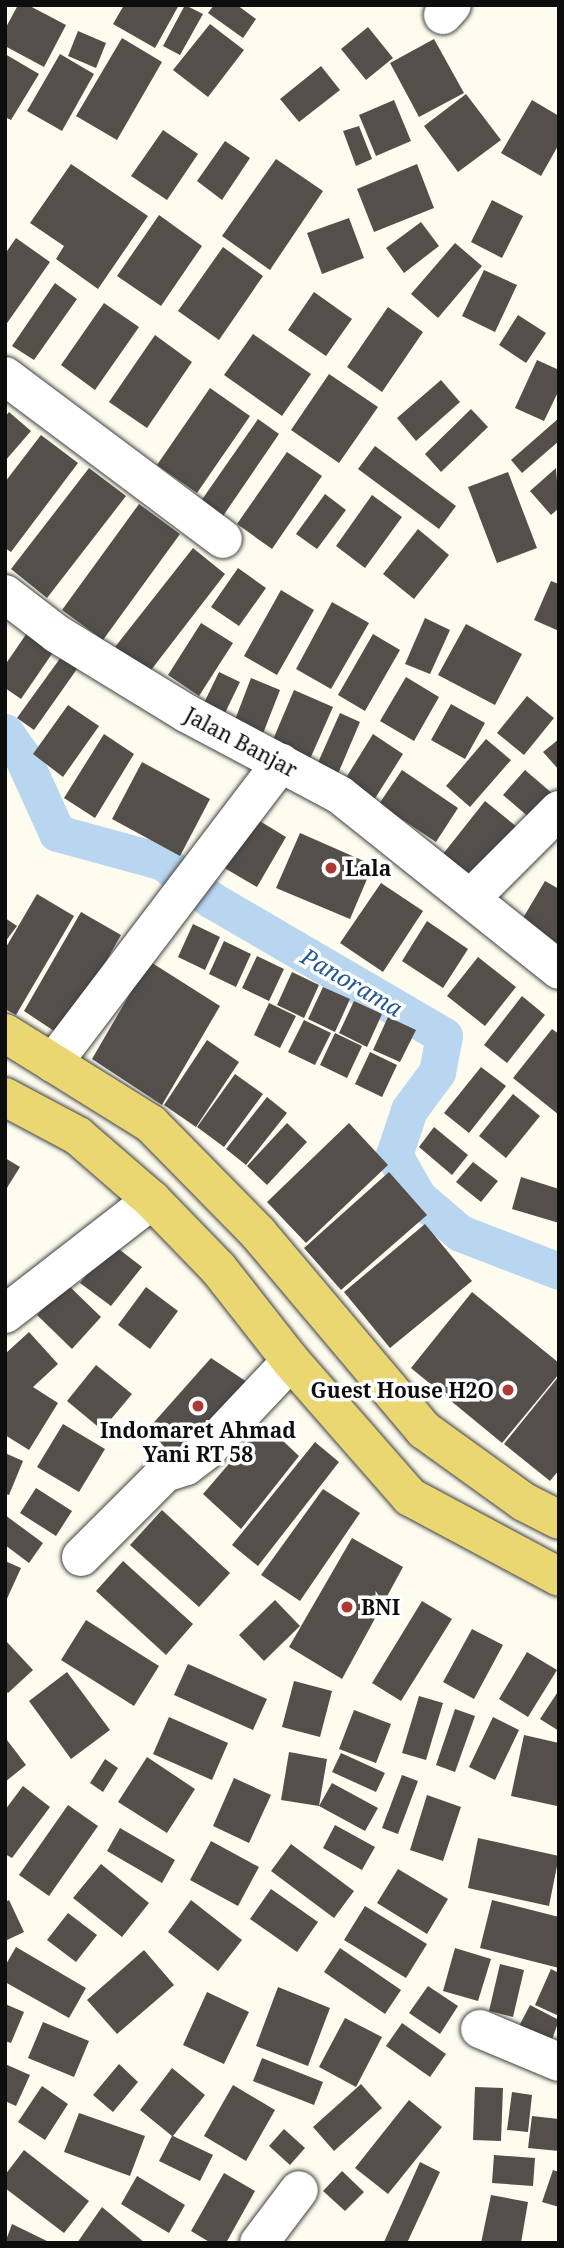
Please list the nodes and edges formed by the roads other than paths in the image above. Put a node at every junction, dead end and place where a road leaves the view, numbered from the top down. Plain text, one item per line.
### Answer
1 (5, 376) edge
2 (223, 539) dead end
3 (5, 594) edge
4 (281, 763) junction
5 (559, 810) edge
6 (472, 897) junction
7 (559, 970) edge
8 (5, 1033) edge
9 (53, 1063) junction
10 (5, 1097) edge
11 (152, 1200) junction
12 (5, 1314) edge
13 (291, 1361) junction
14 (559, 1520) edge
15 (81, 1557) dead end
16 (559, 1577) edge
17 (480, 2029) dead end
18 (559, 2062) edge
19 (299, 2190) dead end
20 (259, 2243) edge

1 - 2 street
3 - 4 street, Jalan Banjar
4 - 6 street, Jalan Banjar
4 - 9 street
5 - 6 street
6 - 7 street, Jalan Banjar
8 - 9 main road
9 - 14 main road
10 - 11 main road
11 - 12 street
11 - 13 main road
13 - 15 street
13 - 16 main road
17 - 18 street
19 - 20 street

